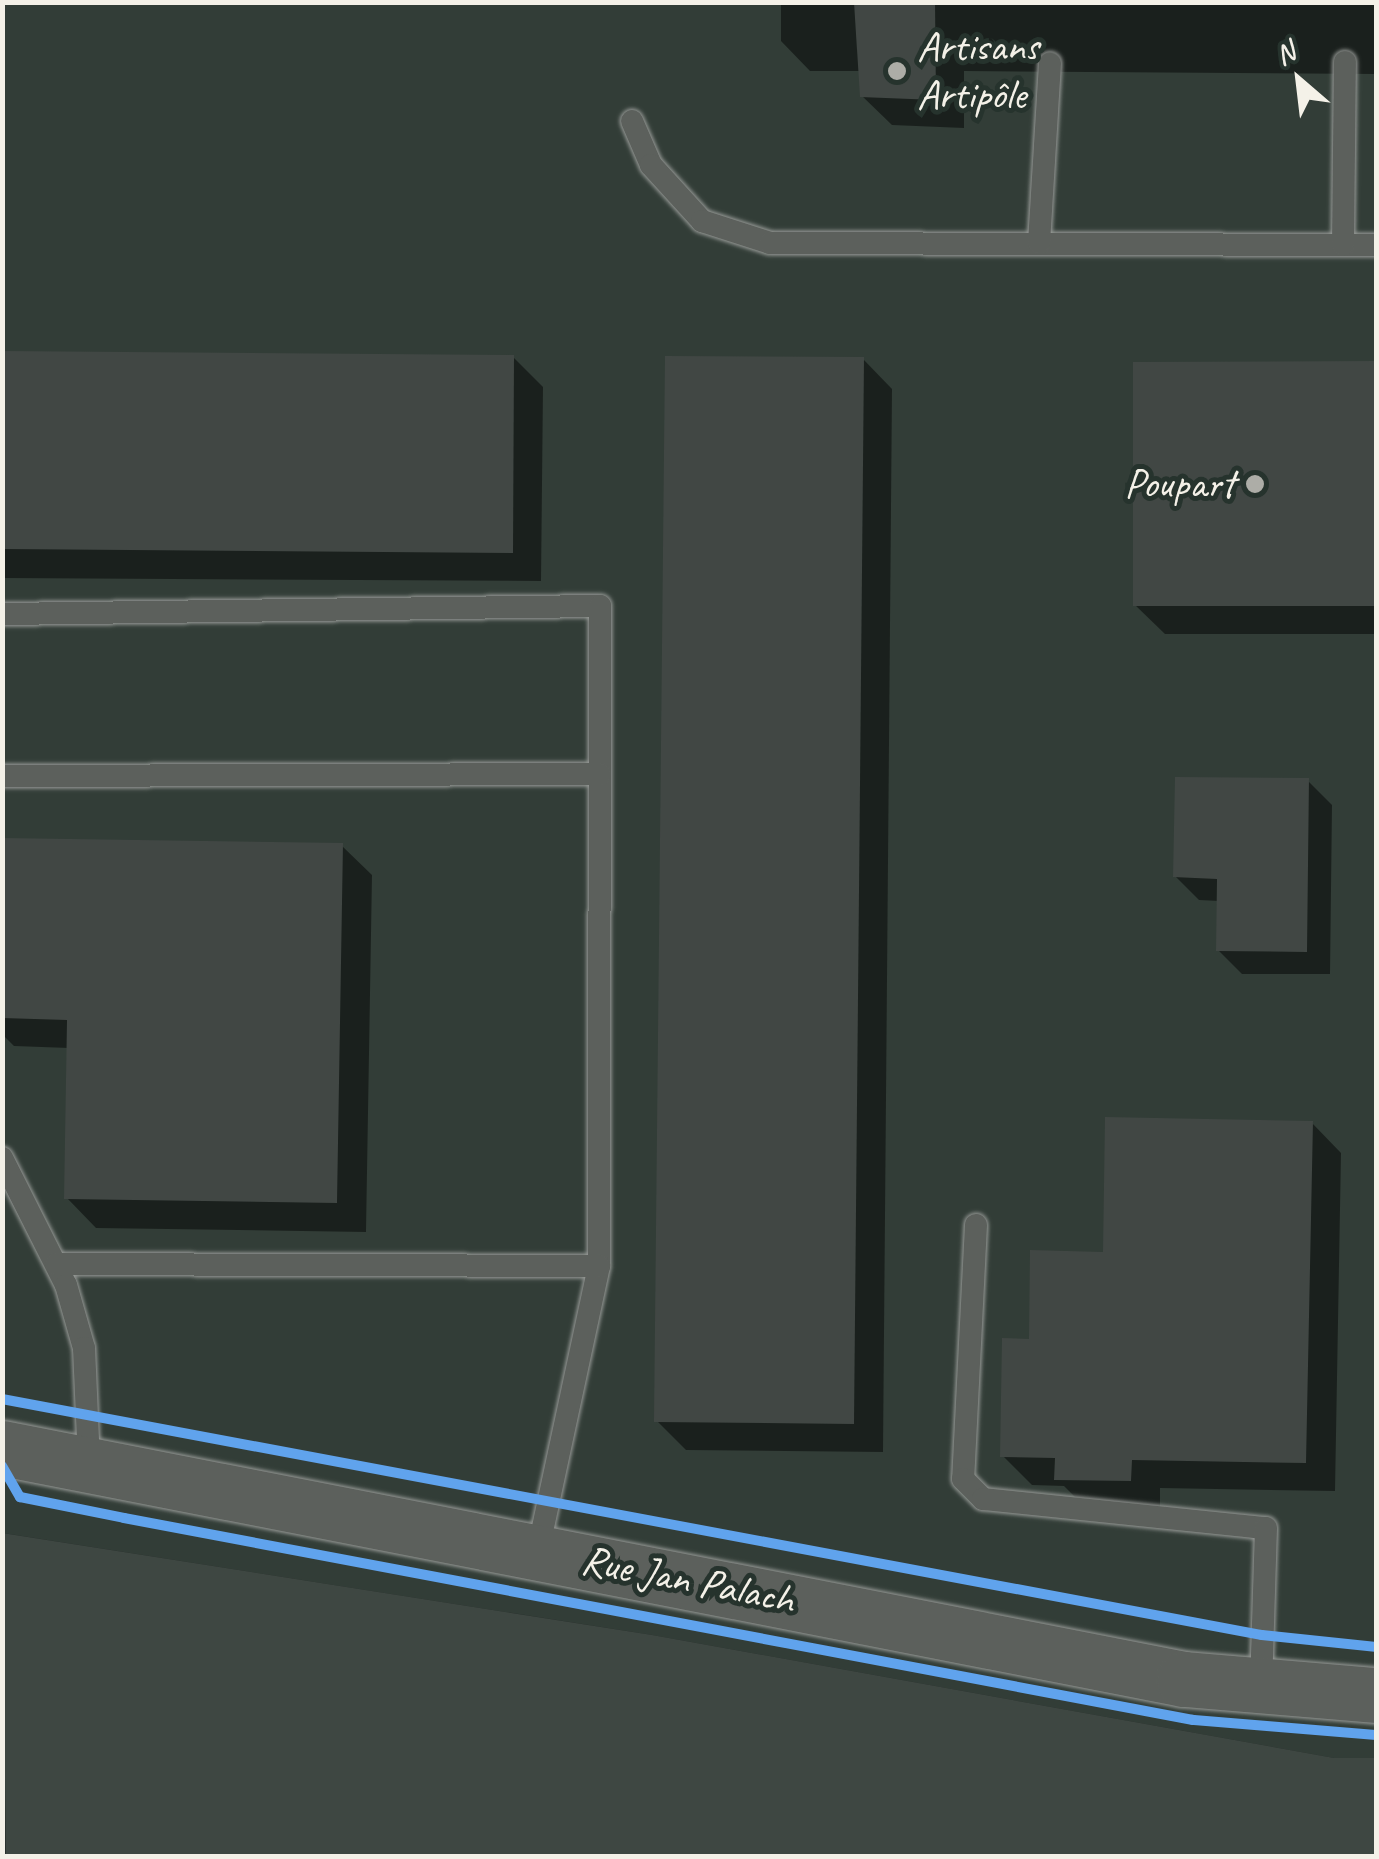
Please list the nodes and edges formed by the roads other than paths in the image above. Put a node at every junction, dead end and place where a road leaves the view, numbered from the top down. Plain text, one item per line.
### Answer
1 (1345, 62) dead end
2 (1050, 63) dead end
3 (632, 121) dead end
4 (1039, 243) junction
5 (1343, 244) junction
6 (1376, 244) edge
7 (2, 614) edge
8 (600, 774) junction
9 (2, 776) edge
10 (2, 1158) edge
11 (976, 1225) dead end
12 (56, 1264) junction
13 (599, 1266) junction
14 (2, 1448) edge
15 (89, 1464) junction
16 (538, 1550) junction
17 (1261, 1685) junction
18 (1376, 1695) edge

1 - 5 lane
2 - 4 lane
3 - 4 lane
4 - 5 lane
5 - 6 lane
7 - 8 lane
8 - 9 lane
8 - 13 lane
10 - 12 lane
11 - 17 lane
12 - 13 lane
12 - 15 lane
13 - 16 lane
14 - 15 street, Rue Jan Palach
15 - 16 street, Rue Jan Palach
16 - 17 street, Rue Jan Palach
17 - 18 street, Rue Jan Palach

